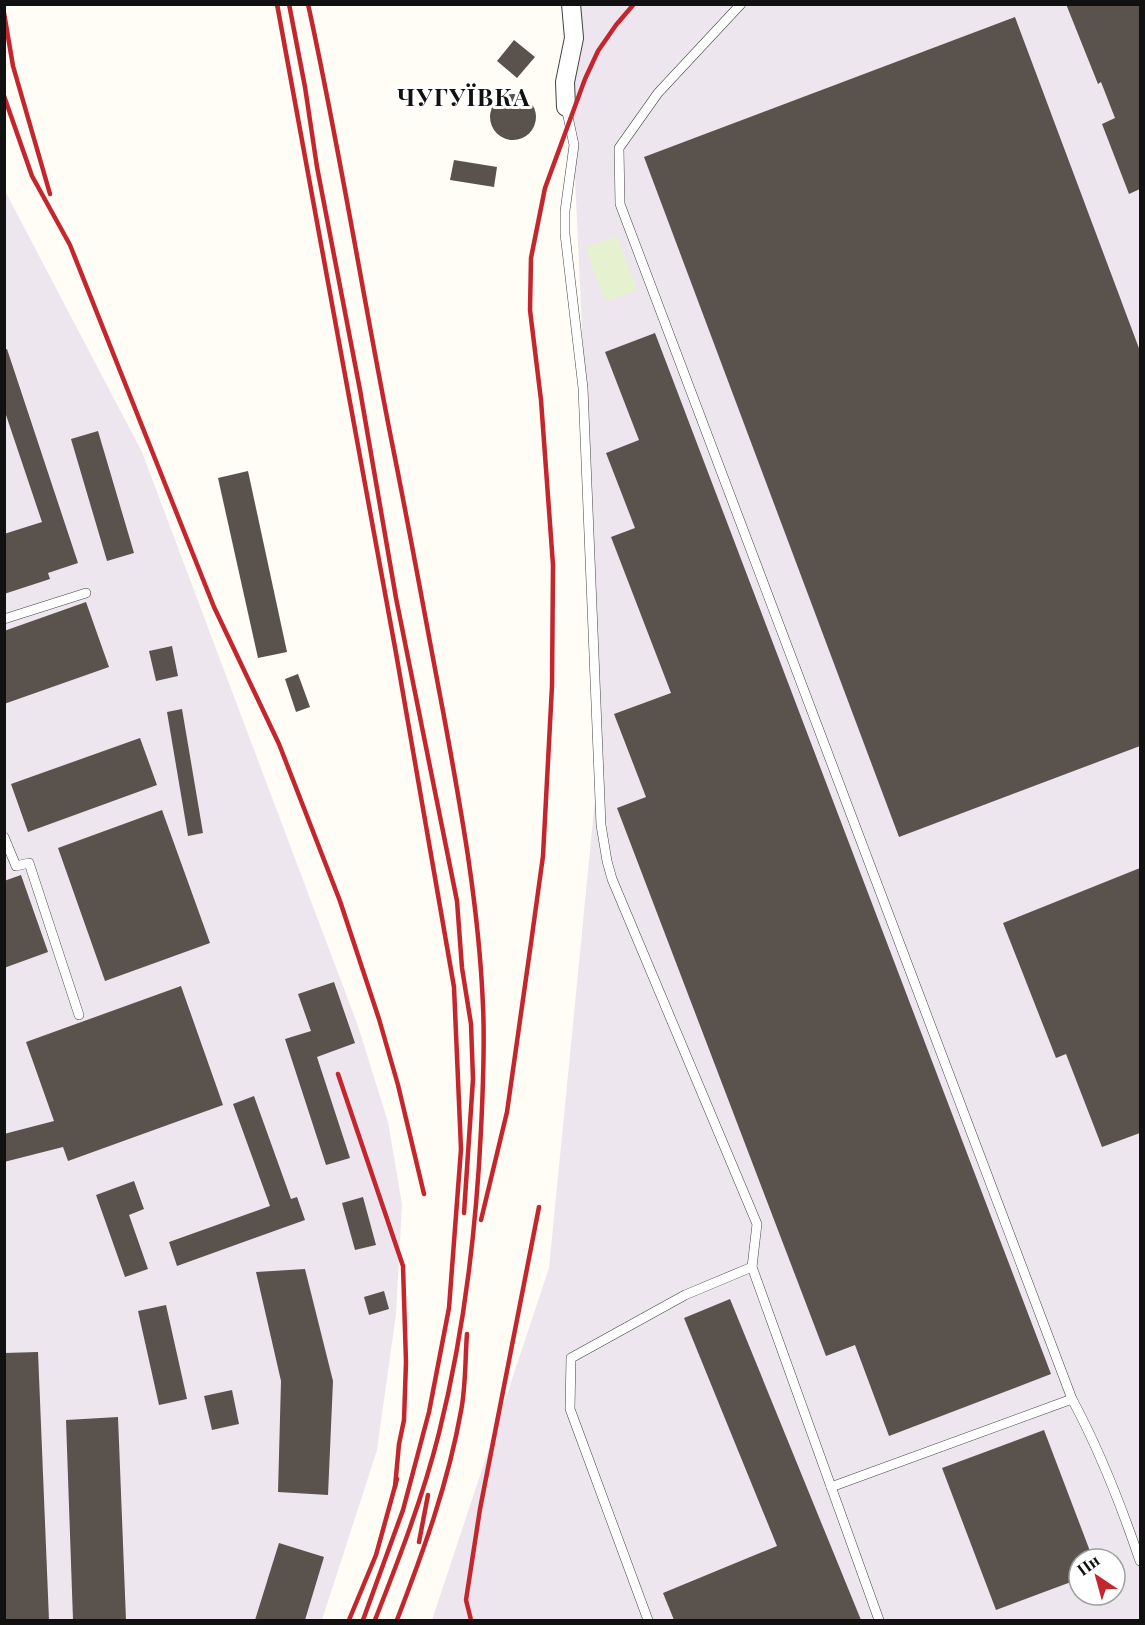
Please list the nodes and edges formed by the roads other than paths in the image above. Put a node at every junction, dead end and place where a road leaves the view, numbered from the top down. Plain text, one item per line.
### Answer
1 (571, 4) edge
2 (741, 4) edge
3 (566, 107) joint
4 (86, 593) dead end
5 (4, 620) edge
6 (4, 837) edge
7 (16, 866) junction
8 (4, 868) edge
9 (79, 1015) dead end
10 (752, 1267) junction
11 (1072, 1399) junction
12 (831, 1487) junction
13 (1140, 1561) edge
14 (648, 1620) edge
15 (879, 1620) edge

1 - 3 street
2 - 11 lane
3 - 10 lane
4 - 5 lane
6 - 7 lane
7 - 8 lane
7 - 9 lane
10 - 12 lane
10 - 14 lane
11 - 12 lane
11 - 13 lane
12 - 15 lane

